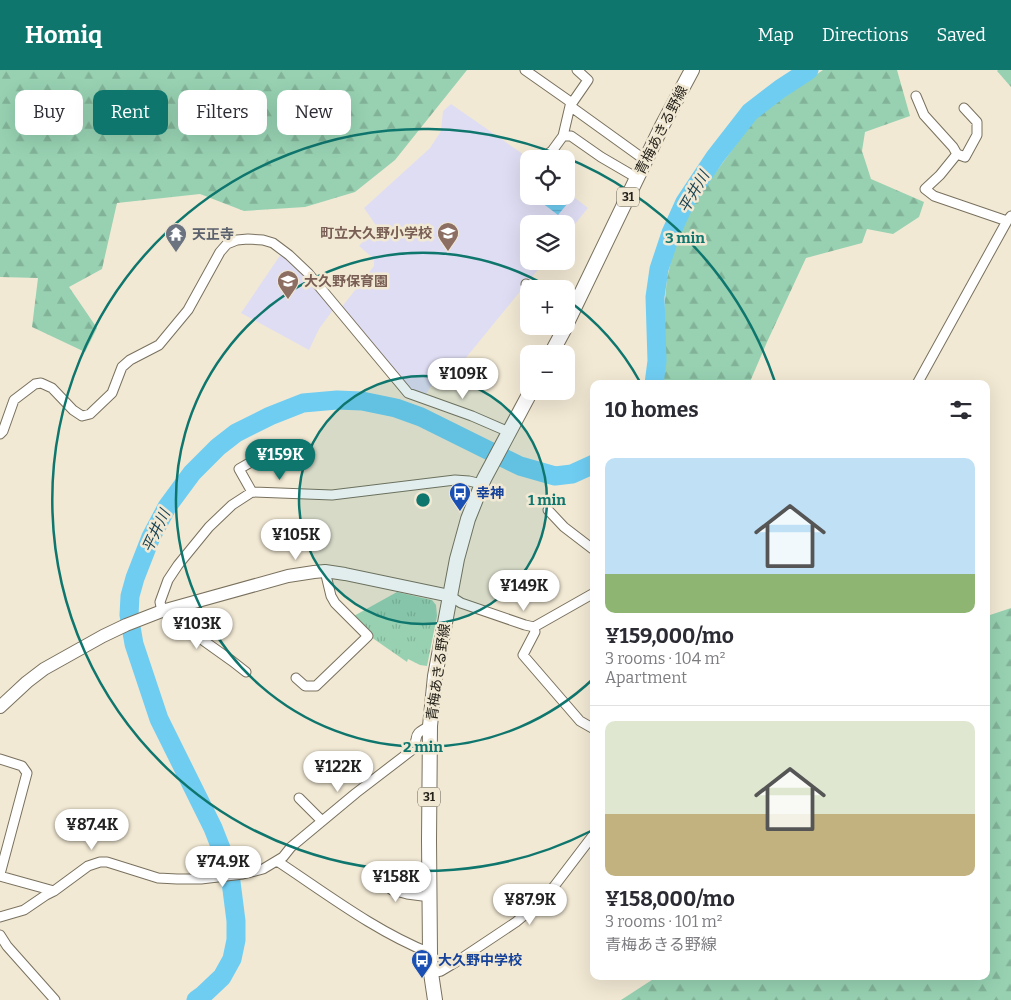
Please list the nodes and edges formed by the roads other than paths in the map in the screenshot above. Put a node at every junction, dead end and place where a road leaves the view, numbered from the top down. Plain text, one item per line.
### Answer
1 (525, 70) edge
2 (577, 70) edge
3 (692, 70) edge
4 (916, 96) dead end
5 (571, 104) junction
6 (964, 108) dead end
7 (563, 136) junction
8 (553, 150) edge
9 (957, 154) junction
10 (645, 160) junction
11 (637, 178) junction
12 (1009, 218) edge
13 (575, 304) edge
14 (919, 380) edge
15 (526, 400) edge
16 (0, 434) edge
17 (508, 434) junction
18 (276, 447) dead end
19 (483, 481) junction
20 (252, 492) junction
21 (548, 510) dead end
22 (590, 547) edge
23 (325, 571) junction
24 (590, 595) edge
25 (450, 596) junction
26 (162, 611) junction
27 (534, 627) junction
28 (246, 672) dead end
29 (296, 678) dead end
30 (0, 707) edge
31 (430, 726) junction
32 (590, 727) edge
33 (0, 759) edge
34 (299, 798) dead end
35 (322, 821) junction
36 (590, 839) edge
37 (277, 861) junction
38 (0, 875) edge
39 (374, 878) dead end
40 (54, 891) junction
41 (430, 897) junction
42 (0, 917) edge
43 (0, 935) edge
44 (430, 954) junction
45 (431, 973) junction
46 (55, 1000) edge
47 (435, 1000) edge

1 - 5 street
2 - 5 street
3 - 10 main road, 青梅あきる野線 / 31
4 - 9 street
5 - 7 street
5 - 10 street
6 - 9 street
7 - 8 street
7 - 11 street
9 - 12 street
10 - 11 main road, 青梅あきる野線 / 31
11 - 13 main road, 青梅あきる野線 / 31
12 - 14 street
15 - 17 main road, 青梅あきる野線 / 31
16 - 17 street
17 - 19 main road, 青梅あきる野線 / 31
18 - 20 street
19 - 20 street
19 - 25 main road, 青梅あきる野線 / 31
20 - 26 street
21 - 22 street
23 - 25 main road
23 - 26 main road
23 - 29 street
24 - 27 street
25 - 27 street
25 - 31 main road, 青梅あきる野線 / 31
26 - 28 street
26 - 30 main road
27 - 32 street
31 - 35 street
31 - 41 main road, 青梅あきる野線 / 31
33 - 38 street
34 - 35 street
35 - 37 street
36 - 45 street
37 - 40 street
37 - 44 street
38 - 40 street
39 - 41 street
40 - 42 street
41 - 44 main road, 青梅あきる野線 / 31
43 - 46 street
44 - 45 main road, 青梅あきる野線 / 31
45 - 47 main road, 青梅あきる野線 / 31

